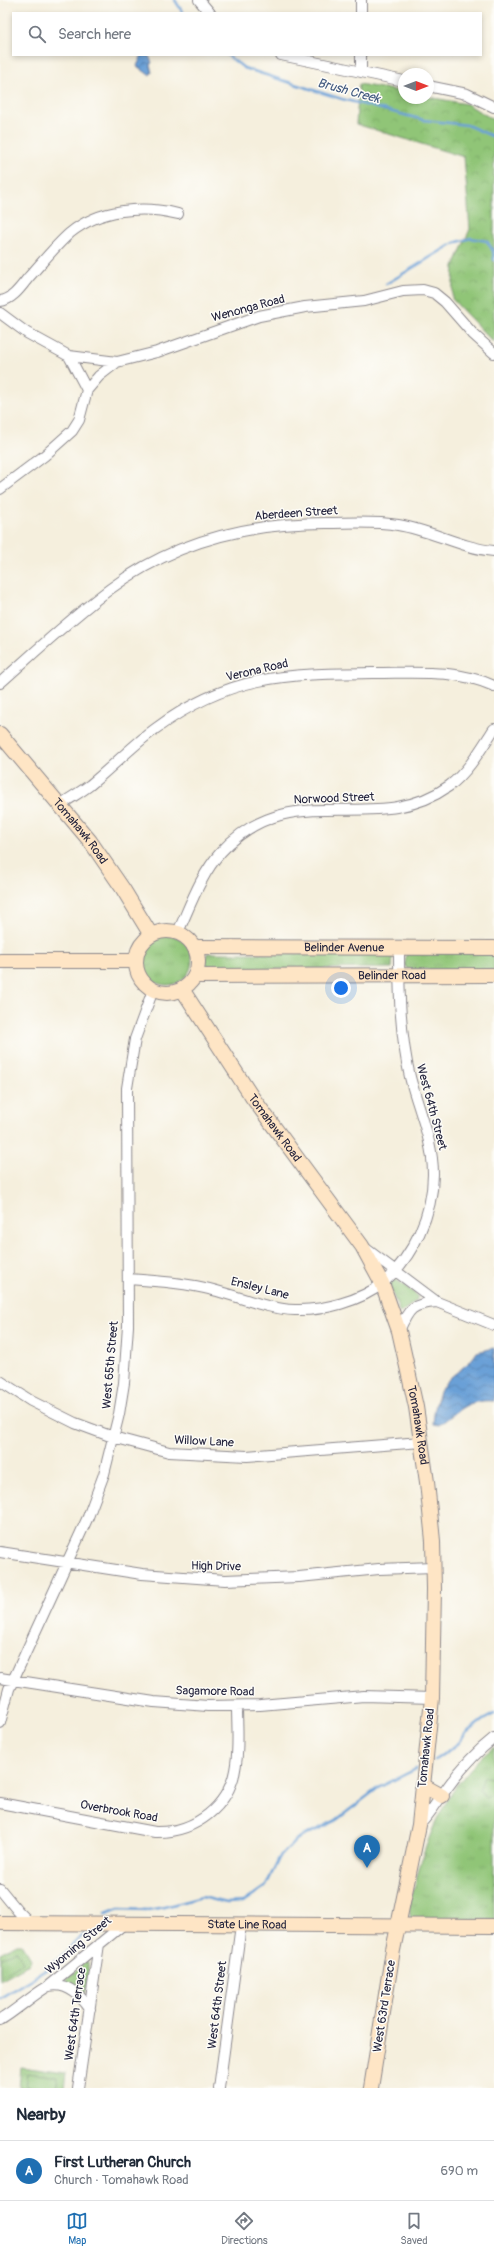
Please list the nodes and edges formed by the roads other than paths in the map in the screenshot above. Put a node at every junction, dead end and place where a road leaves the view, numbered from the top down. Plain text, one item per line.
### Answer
1 (199, 0) edge
2 (361, 0) edge
3 (209, 12) edge
4 (361, 12) edge
5 (286, 56) edge
6 (361, 56) edge
7 (361, 72) junction
8 (398, 80) edge
9 (434, 87) edge
10 (494, 107) edge
11 (178, 214) dead end
12 (0, 301) edge
13 (0, 313) edge
14 (494, 353) edge
15 (69, 356) junction
16 (117, 362) junction
17 (87, 390) junction
18 (0, 489) edge
19 (494, 551) edge
20 (0, 683) edge
21 (494, 686) edge
22 (494, 729) edge
23 (0, 734) edge
24 (60, 805) junction
25 (178, 932) junction
26 (151, 935) junction
27 (194, 947) junction
28 (400, 948) junction
29 (494, 948) edge
30 (0, 961) edge
31 (136, 961) junction
32 (399, 974) junction
33 (494, 975) edge
34 (195, 976) junction
35 (182, 989) junction
36 (153, 990) junction
37 (362, 1246) junction
38 (394, 1270) junction
39 (128, 1279) junction
40 (382, 1283) junction
41 (437, 1302) junction
42 (494, 1325) edge
43 (399, 1331) junction
44 (0, 1381) edge
45 (113, 1437) junction
46 (421, 1442) junction
47 (0, 1552) edge
48 (67, 1562) junction
49 (434, 1567) junction
50 (0, 1678) edge
51 (14, 1680) junction
52 (432, 1698) junction
53 (237, 1706) junction
54 (0, 1722) edge
55 (494, 1738) edge
56 (422, 1785) junction
57 (442, 1796) junction
58 (0, 1803) edge
59 (419, 1825) junction
60 (0, 1889) edge
61 (0, 1923) edge
62 (30, 1923) junction
63 (124, 1924) junction
64 (399, 1924) junction
65 (241, 1925) junction
66 (494, 1926) edge
67 (99, 1944) junction
68 (48, 1986) junction
69 (90, 2009) junction
70 (0, 2020) edge
71 (78, 2088) edge
72 (219, 2088) edge
73 (371, 2088) edge

1 - 3 street
2 - 4 street
5 - 7 street
6 - 7 street
7 - 8 street
9 - 10 street
11 - 12 street
13 - 15 street, Wenonga Road
14 - 16 street, Wenonga Road
15 - 16 street, Wenonga Road
15 - 17 street
16 - 17 street
17 - 18 street
19 - 20 street, Aberdeen Street
21 - 24 street, Verona Road
22 - 25 street, Norwood Street
23 - 24 street, Tomahawk Road
24 - 26 street, Tomahawk Road
25 - 26 street
25 - 27 street
26 - 31 street
27 - 28 street, Belinder Avenue
27 - 34 street
28 - 29 street, Belinder Avenue
28 - 32 street, West 64th Street
30 - 31 street
31 - 36 street
32 - 33 street, Belinder Road
32 - 34 street, Belinder Road
32 - 38 street, West 64th Street
34 - 35 street
35 - 36 street
35 - 37 street, Tomahawk Road
36 - 39 street, West 65th Street
37 - 38 street
37 - 40 street, Tomahawk Road
38 - 40 street, West 64th Street
38 - 41 street
39 - 40 street, Ensley Lane
39 - 45 street, West 65th Street
40 - 43 street, Tomahawk Road
41 - 42 street
41 - 43 street
43 - 46 street, Tomahawk Road
44 - 45 street, Willow Lane
45 - 46 street, Willow Lane
45 - 48 street, West 65th Street
46 - 49 street, Tomahawk Road
47 - 48 street, High Drive
48 - 49 street, High Drive
48 - 51 street, West 65th Street
49 - 52 street, Tomahawk Road
50 - 51 street, Sagamore Road
51 - 53 street, Sagamore Road
51 - 54 street, West 65th Street
52 - 53 street, Sagamore Road
52 - 56 street, Tomahawk Road
53 - 58 street, Overbrook Road
55 - 57 street
56 - 57 street
56 - 59 street, Tomahawk Road
57 - 59 street
59 - 64 street, Tomahawk Road
60 - 62 street
61 - 62 street, State Line Road
62 - 63 street, State Line Road
63 - 65 street, State Line Road
63 - 67 street, Wyoming Street
64 - 65 street, State Line Road
64 - 66 street, State Line Road
64 - 73 street, West 63rd Terrace
65 - 72 street, West 64th Street
67 - 68 street, Wyoming Street
67 - 69 street, West 64th Terrace
68 - 69 street, Wyoming Street
68 - 70 street, Wyoming Street
69 - 71 street, West 64th Terrace

